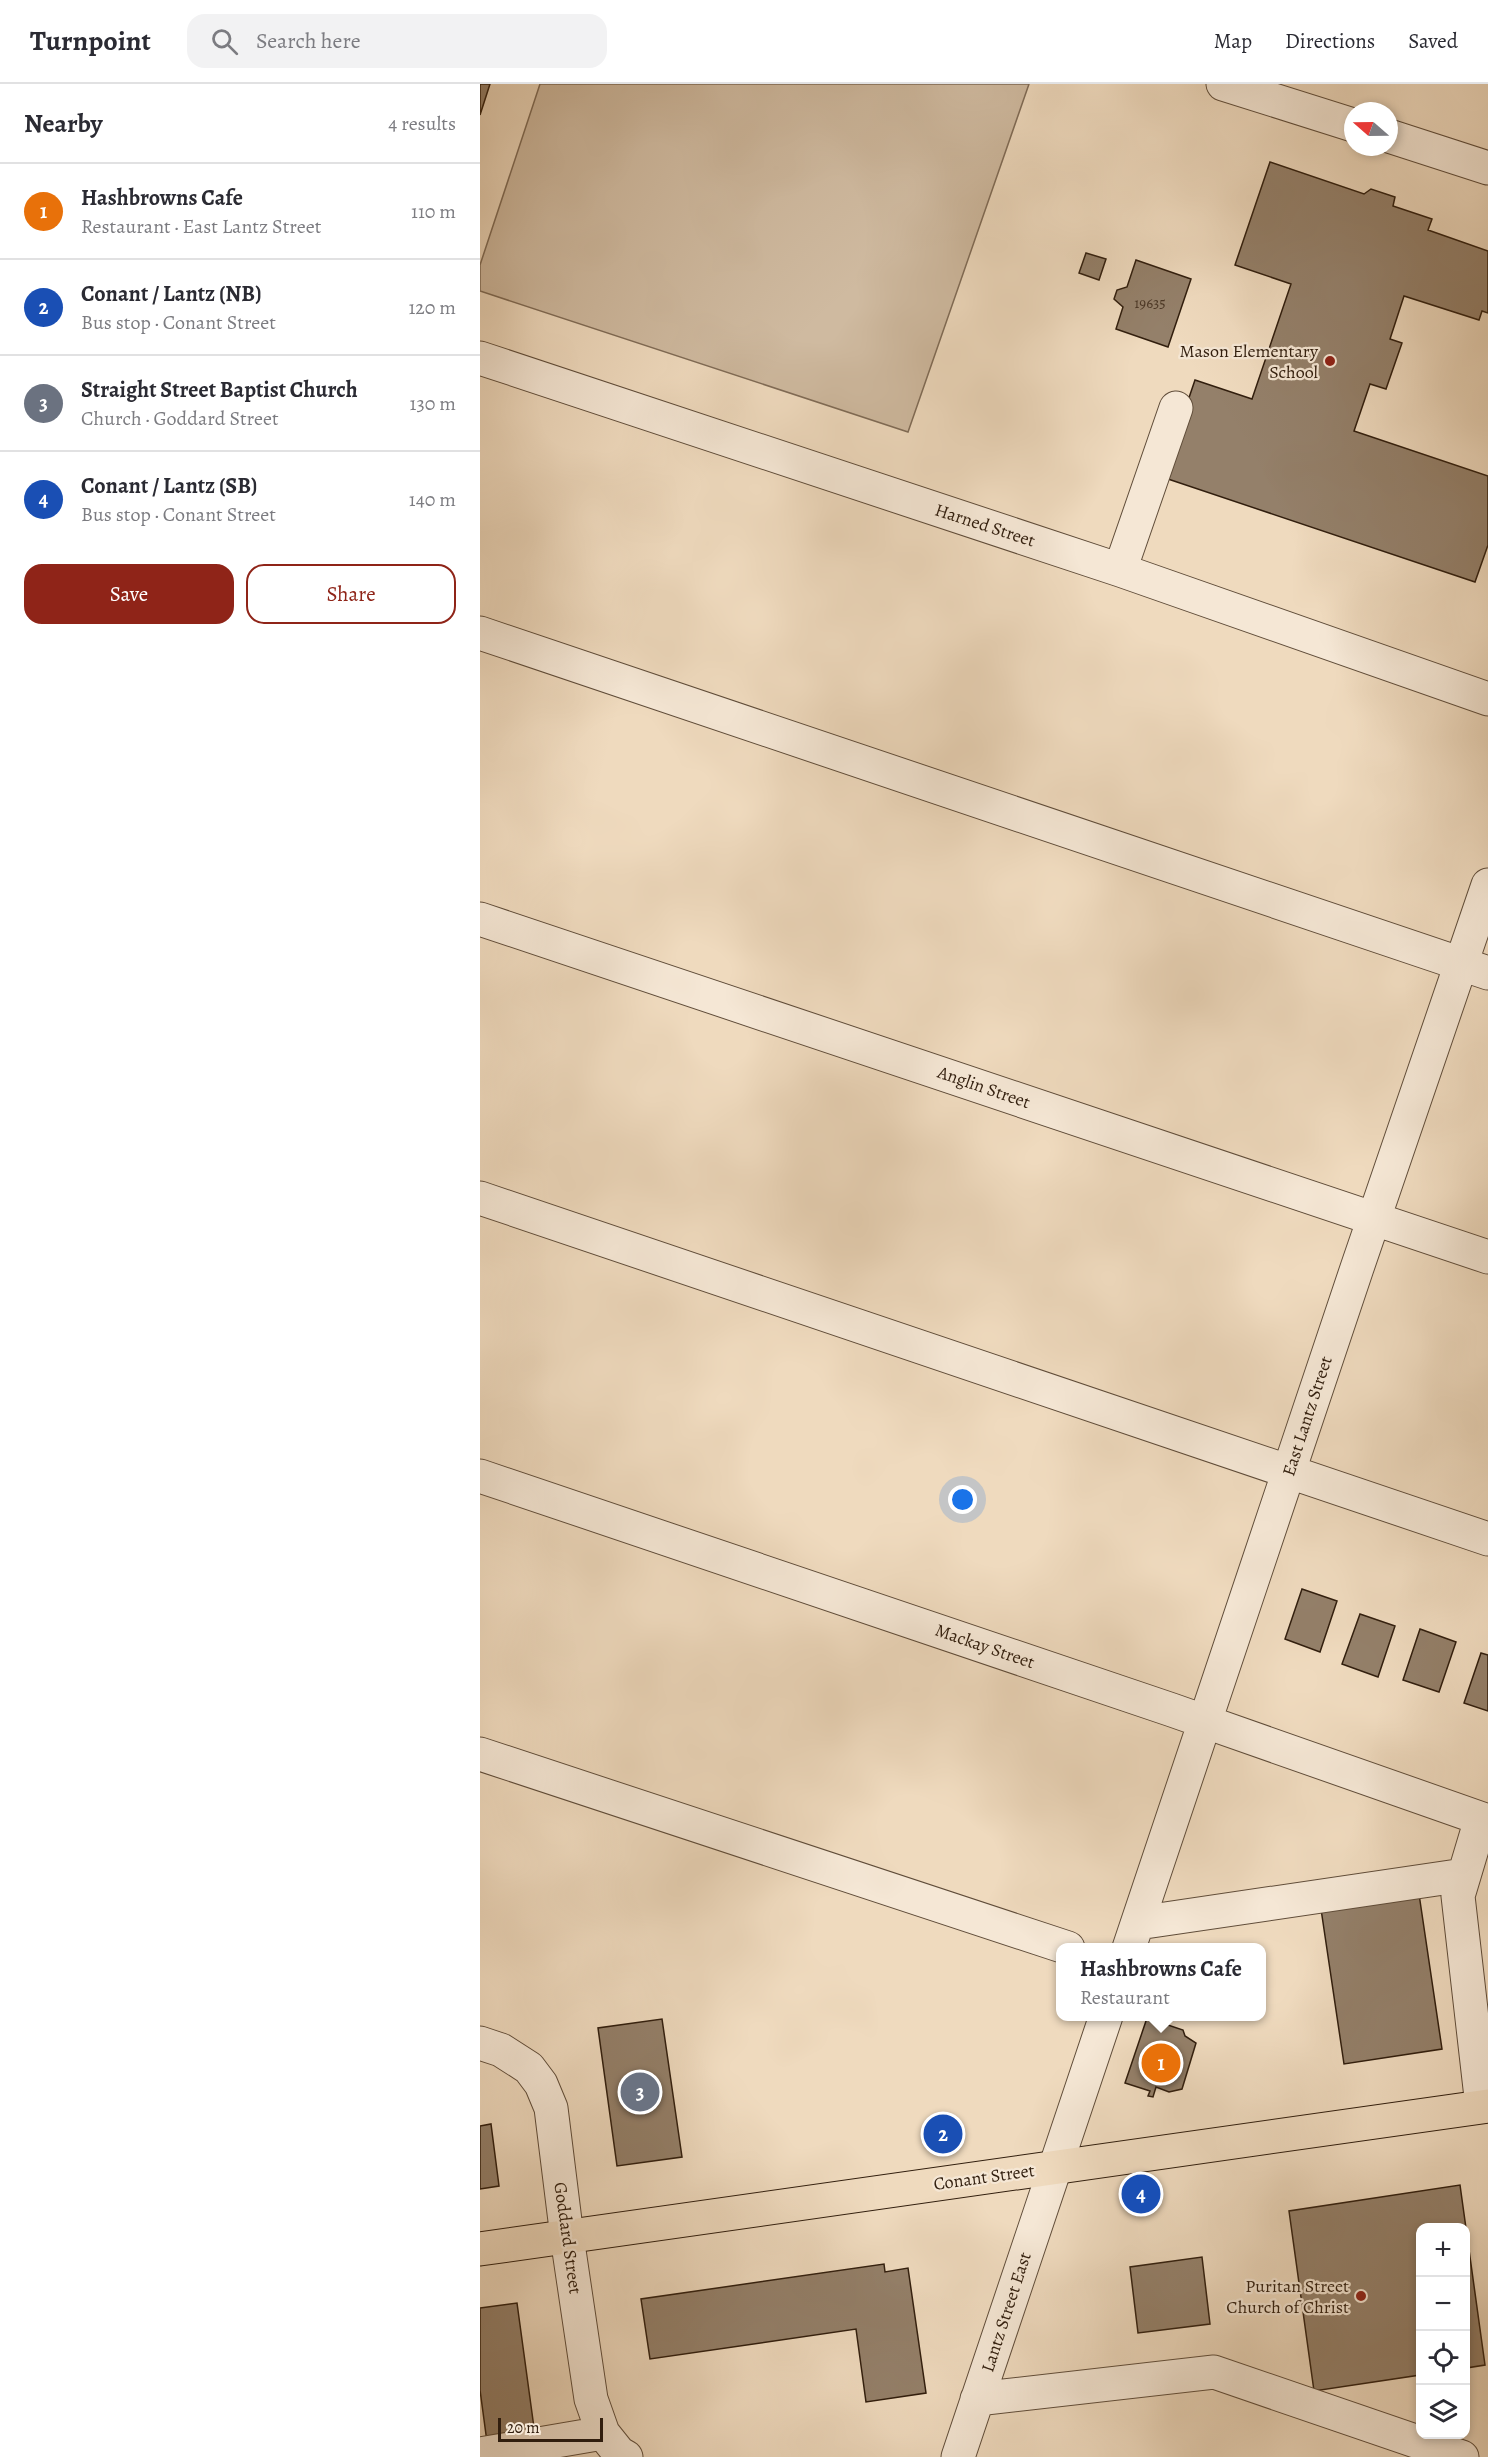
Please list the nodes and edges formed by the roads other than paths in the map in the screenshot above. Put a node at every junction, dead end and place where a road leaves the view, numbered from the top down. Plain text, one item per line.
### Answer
1 (1223, 84) edge
2 (1344, 122) edge
3 (1398, 139) edge
4 (1488, 168) edge
5 (480, 358) edge
6 (1176, 408) dead end
7 (1120, 570) junction
8 (480, 633) edge
9 (1488, 699) edge
10 (1488, 885) edge
11 (480, 919) edge
12 (1474, 969) edge
13 (480, 1198) edge
14 (1374, 1218) junction
15 (1488, 1257) edge
16 (1289, 1470) junction
17 (480, 1476) edge
18 (1488, 1539) edge
19 (1205, 1721) junction
20 (480, 1754) edge
21 (1484, 1820) edge
22 (1464, 1875) junction
23 (1133, 1935) edge
24 (1056, 1943) edge
25 (1104, 2021) edge
26 (480, 2043) edge
27 (1485, 2106) edge
28 (1055, 2167) junction
29 (567, 2237) junction
30 (480, 2249) edge
31 (977, 2399) junction
32 (603, 2433) junction
33 (480, 2454) edge
34 (626, 2457) edge
35 (958, 2457) edge
36 (1462, 2457) edge

1 - 2 street
3 - 4 street
5 - 7 street, Harned Street
6 - 7 street
7 - 9 street, Harned Street
8 - 12 street
10 - 12 street, East Lantz Street
11 - 14 street, Anglin Street
12 - 14 street, East Lantz Street
13 - 16 street
14 - 15 street, Anglin Street
14 - 16 street, East Lantz Street
16 - 18 street
16 - 19 street, East Lantz Street
17 - 19 street, Mackay Street
19 - 21 street, Mackay Street
19 - 23 street, East Lantz Street
20 - 24 street
21 - 22 street
22 - 23 street
22 - 27 street
25 - 28 street
26 - 29 street, Goddard Street
27 - 28 main road, Conant Street
28 - 29 main road, Conant Street
28 - 31 street, Lantz Street East
29 - 30 main road, Conant Street
29 - 32 street, Goddard Street
31 - 35 street, Lantz Street East
31 - 36 street
32 - 33 street
32 - 34 street, Goddard Street

